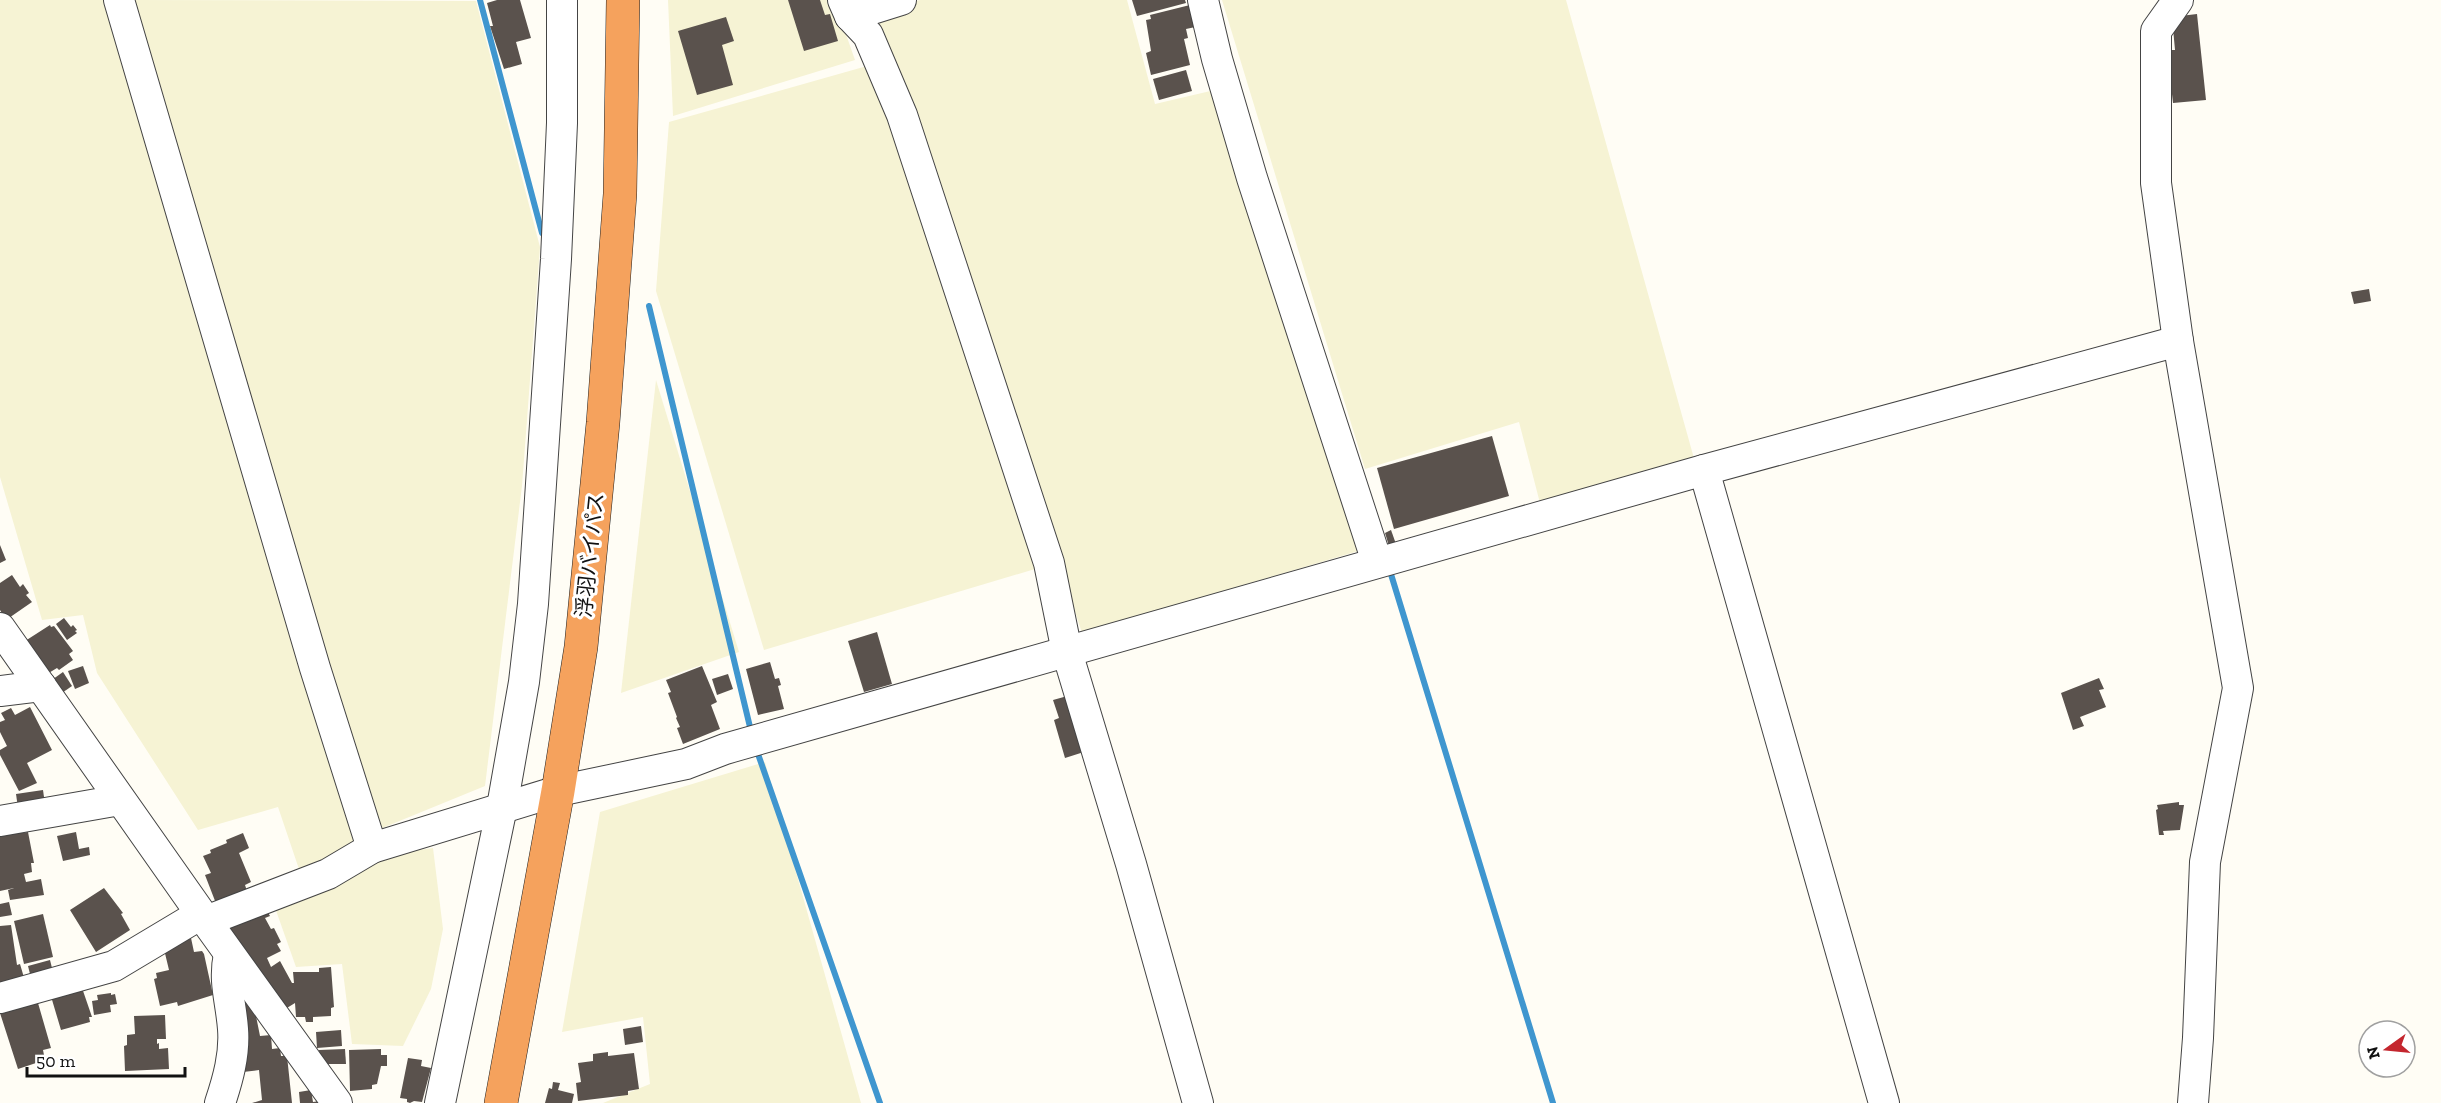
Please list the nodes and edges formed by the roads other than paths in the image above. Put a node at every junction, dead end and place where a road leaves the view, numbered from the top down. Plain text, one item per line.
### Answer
1 (119, 0) edge
2 (562, 0) edge
3 (622, 0) edge
4 (901, 0) edge
5 (1203, 0) edge
6 (2178, 0) edge
7 (847, 8) edge
8 (2178, 341) junction
9 (1704, 470) junction
10 (1377, 562) junction
11 (0, 628) edge
12 (1067, 652) junction
13 (41, 686) junction
14 (0, 691) edge
15 (558, 791) junction
16 (120, 800) junction
17 (502, 807) junction
18 (0, 821) edge
19 (372, 848) junction
20 (203, 918) junction
21 (229, 954) junction
22 (0, 998) edge
23 (220, 1103) edge
24 (337, 1103) edge
25 (440, 1103) edge
26 (501, 1103) edge
27 (1198, 1103) edge
28 (1884, 1103) edge
29 (2193, 1103) edge

1 - 19 street
2 - 17 street
3 - 15 highway, 浮羽バイパス
4 - 7 street
5 - 10 street
6 - 8 street
7 - 12 street
8 - 9 street
8 - 29 street
9 - 10 street
9 - 28 street
10 - 12 street
11 - 13 street
12 - 15 street
12 - 27 street
13 - 14 street
13 - 16 street
15 - 17 street
15 - 26 highway, 浮羽バイパス
16 - 18 street
16 - 20 street
17 - 19 street
17 - 25 street
19 - 20 street
20 - 21 street
20 - 22 street
21 - 23 street
21 - 24 street

